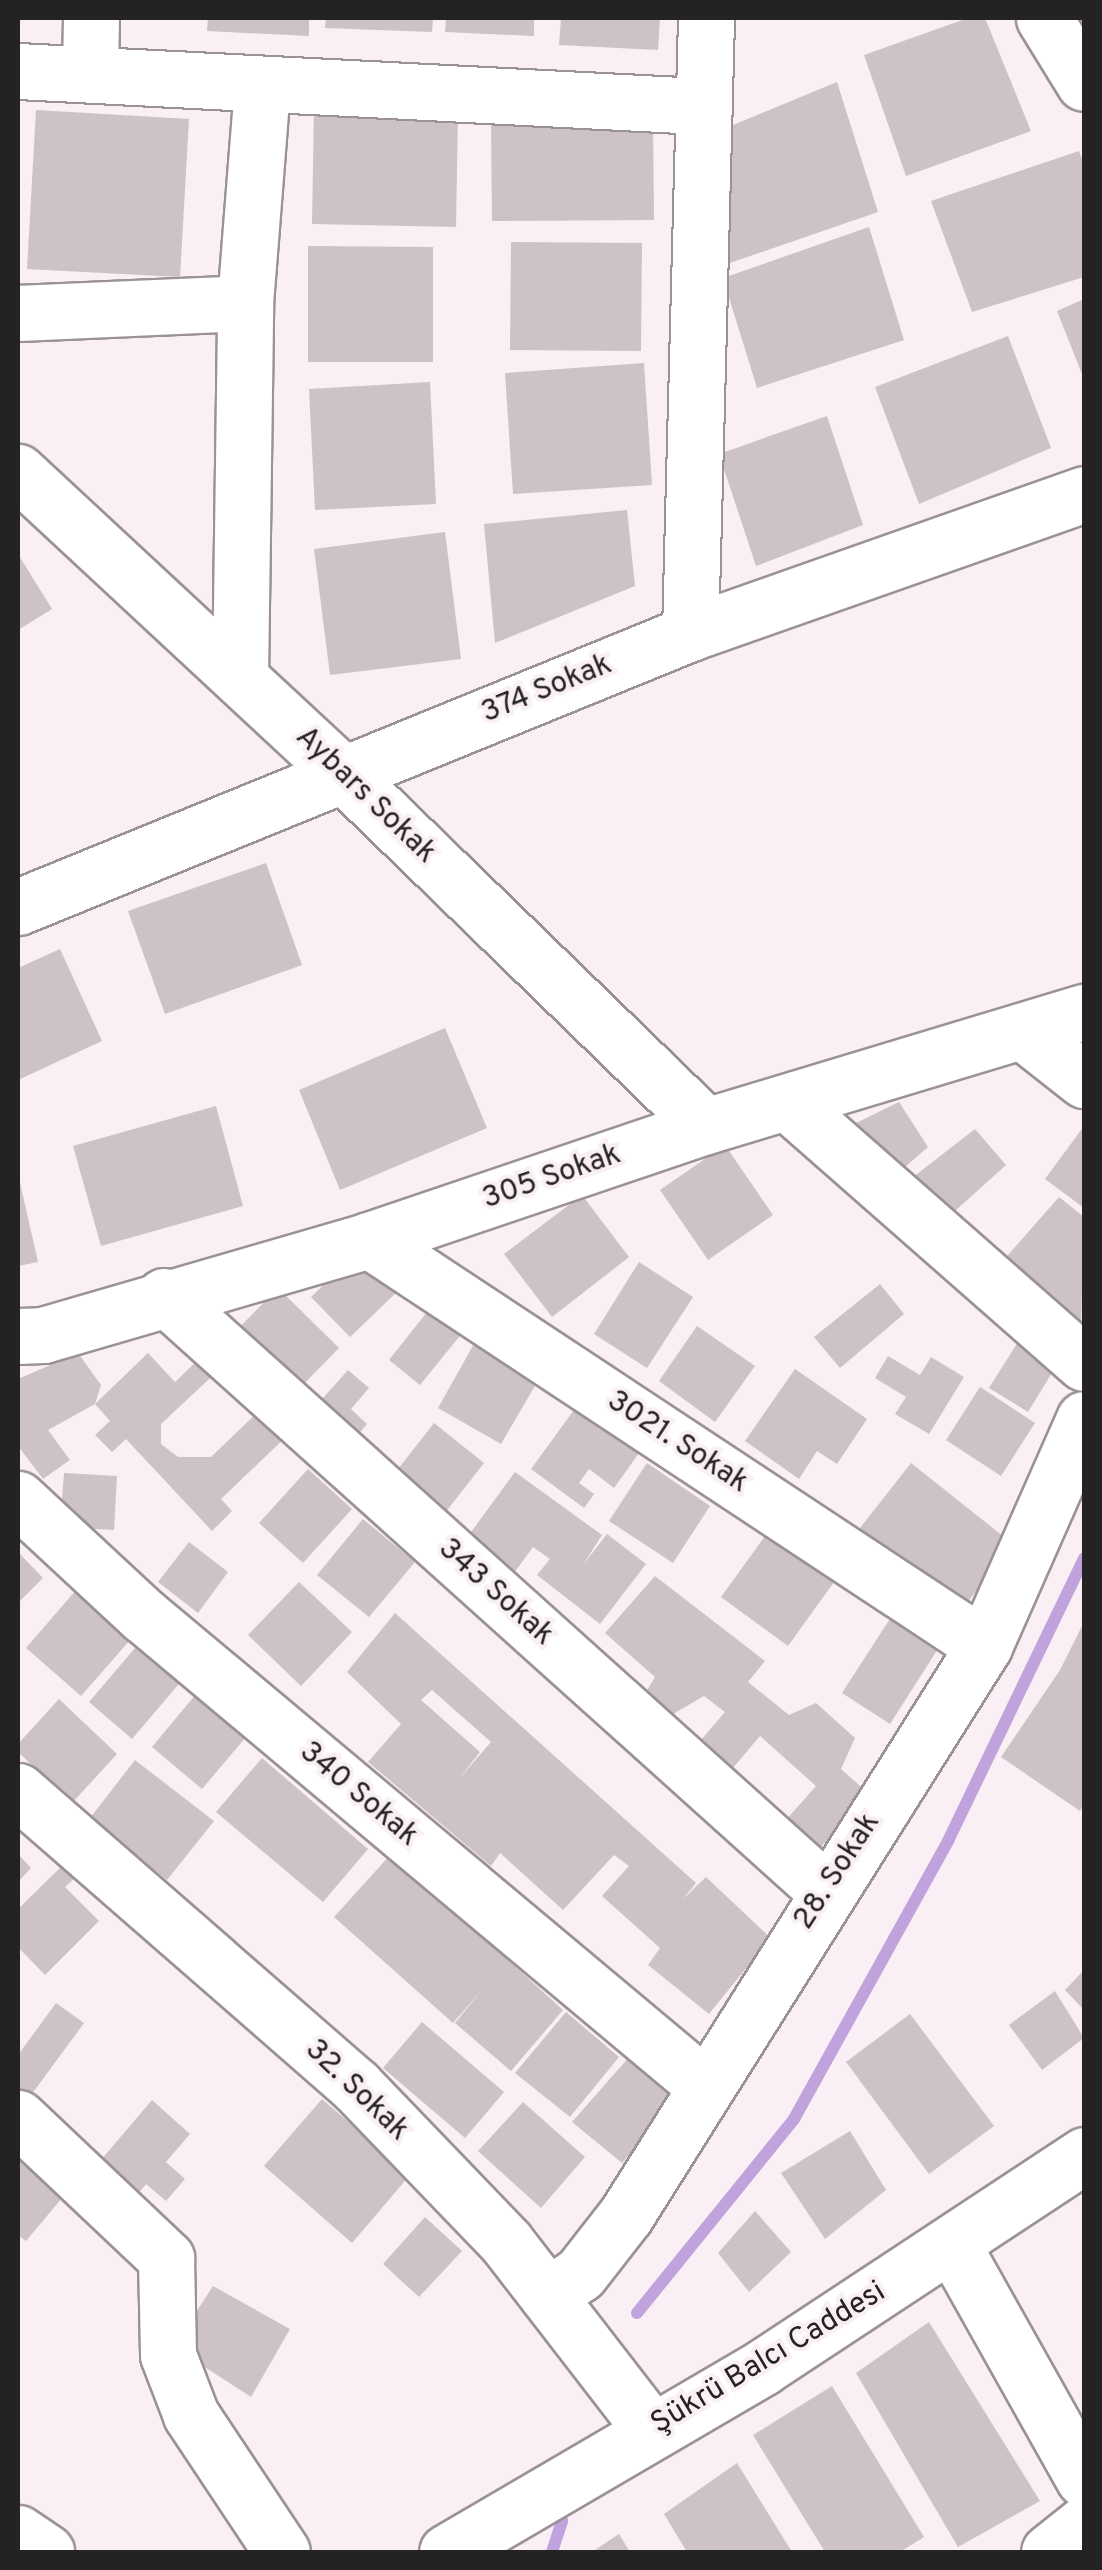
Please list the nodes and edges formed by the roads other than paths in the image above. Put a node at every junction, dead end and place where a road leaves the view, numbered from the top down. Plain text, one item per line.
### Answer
1 (91, 18) edge
2 (706, 18) edge
3 (1044, 18) edge
4 (18, 71) edge
5 (90, 74) junction
6 (1084, 82) edge
7 (262, 85) junction
8 (700, 106) junction
9 (245, 303) junction
10 (18, 313) edge
11 (18, 472) edge
12 (1084, 494) edge
13 (690, 633) junction
14 (240, 678) junction
15 (342, 772) junction
16 (18, 907) edge
17 (1084, 1012) edge
18 (1023, 1032) junction
19 (1084, 1080) edge
20 (788, 1103) junction
21 (706, 1126) junction
22 (369, 1240) junction
23 (164, 1296) junction
24 (18, 1336) edge
25 (1084, 1363) edge
26 (1084, 1420) edge
27 (18, 1499) edge
28 (984, 1646) junction
29 (18, 1791) edge
30 (826, 1891) junction
31 (704, 2086) junction
32 (18, 2118) edge
33 (1084, 2155) edge
34 (953, 2246) junction
35 (548, 2296) junction
36 (652, 2430) junction
37 (1084, 2478) edge
38 (1084, 2524) edge
39 (18, 2532) edge
40 (46, 2552) edge
41 (282, 2552) edge
42 (447, 2552) edge
43 (1048, 2552) edge

1 - 5 street
2 - 8 street
3 - 6 street
4 - 5 street
5 - 7 street
7 - 8 street
7 - 9 street
8 - 13 street
9 - 10 street
9 - 14 street
11 - 14 street, Aybars Sokak
12 - 13 street, 374 Sokak
13 - 15 street, 374 Sokak
14 - 15 street, Aybars Sokak
15 - 16 street, 374 Sokak
15 - 21 street, Aybars Sokak
17 - 18 street, 305 Sokak
18 - 19 street
18 - 20 street, 305 Sokak
20 - 21 street, 305 Sokak
20 - 25 street
21 - 22 street, 305 Sokak
22 - 23 street, 305 Sokak
22 - 28 street, 3021. Sokak
23 - 24 street, 305 Sokak
23 - 30 street, 343 Sokak
26 - 28 street, 28. Sokak
27 - 31 street, 340 Sokak
28 - 30 street, 28. Sokak
29 - 35 street, 32. Sokak
30 - 31 street, 28. Sokak
31 - 35 street, 28. Sokak
32 - 41 street
33 - 34 street, Şükrü Balcı Caddesi
34 - 36 street, Şükrü Balcı Caddesi
34 - 37 street
35 - 36 street, 32. Sokak
36 - 42 street, Şükrü Balcı Caddesi
38 - 43 street
39 - 40 street

